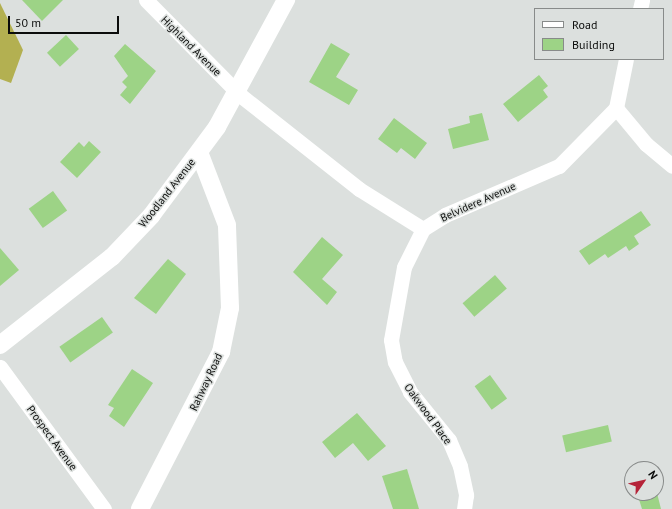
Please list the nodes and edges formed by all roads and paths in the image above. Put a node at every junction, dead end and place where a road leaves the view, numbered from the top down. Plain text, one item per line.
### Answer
1 (146, 0) edge
2 (286, 0) edge
3 (626, 60) edge
4 (236, 91) junction
5 (616, 108) junction
6 (199, 152) junction
7 (672, 166) edge
8 (423, 229) junction
9 (0, 345) edge
10 (0, 367) edge
11 (104, 509) edge
12 (140, 509) edge
13 (464, 509) edge

1 - 4 street, Highland Avenue
2 - 4 street, Woodland Avenue
3 - 5 street
4 - 6 street, Woodland Avenue
4 - 8 street
5 - 7 street
5 - 8 street, Belvidere Avenue
6 - 9 street, Woodland Avenue
6 - 12 street, Rahway Road
8 - 13 street, Oakwood Place
10 - 11 street, Prospect Avenue

